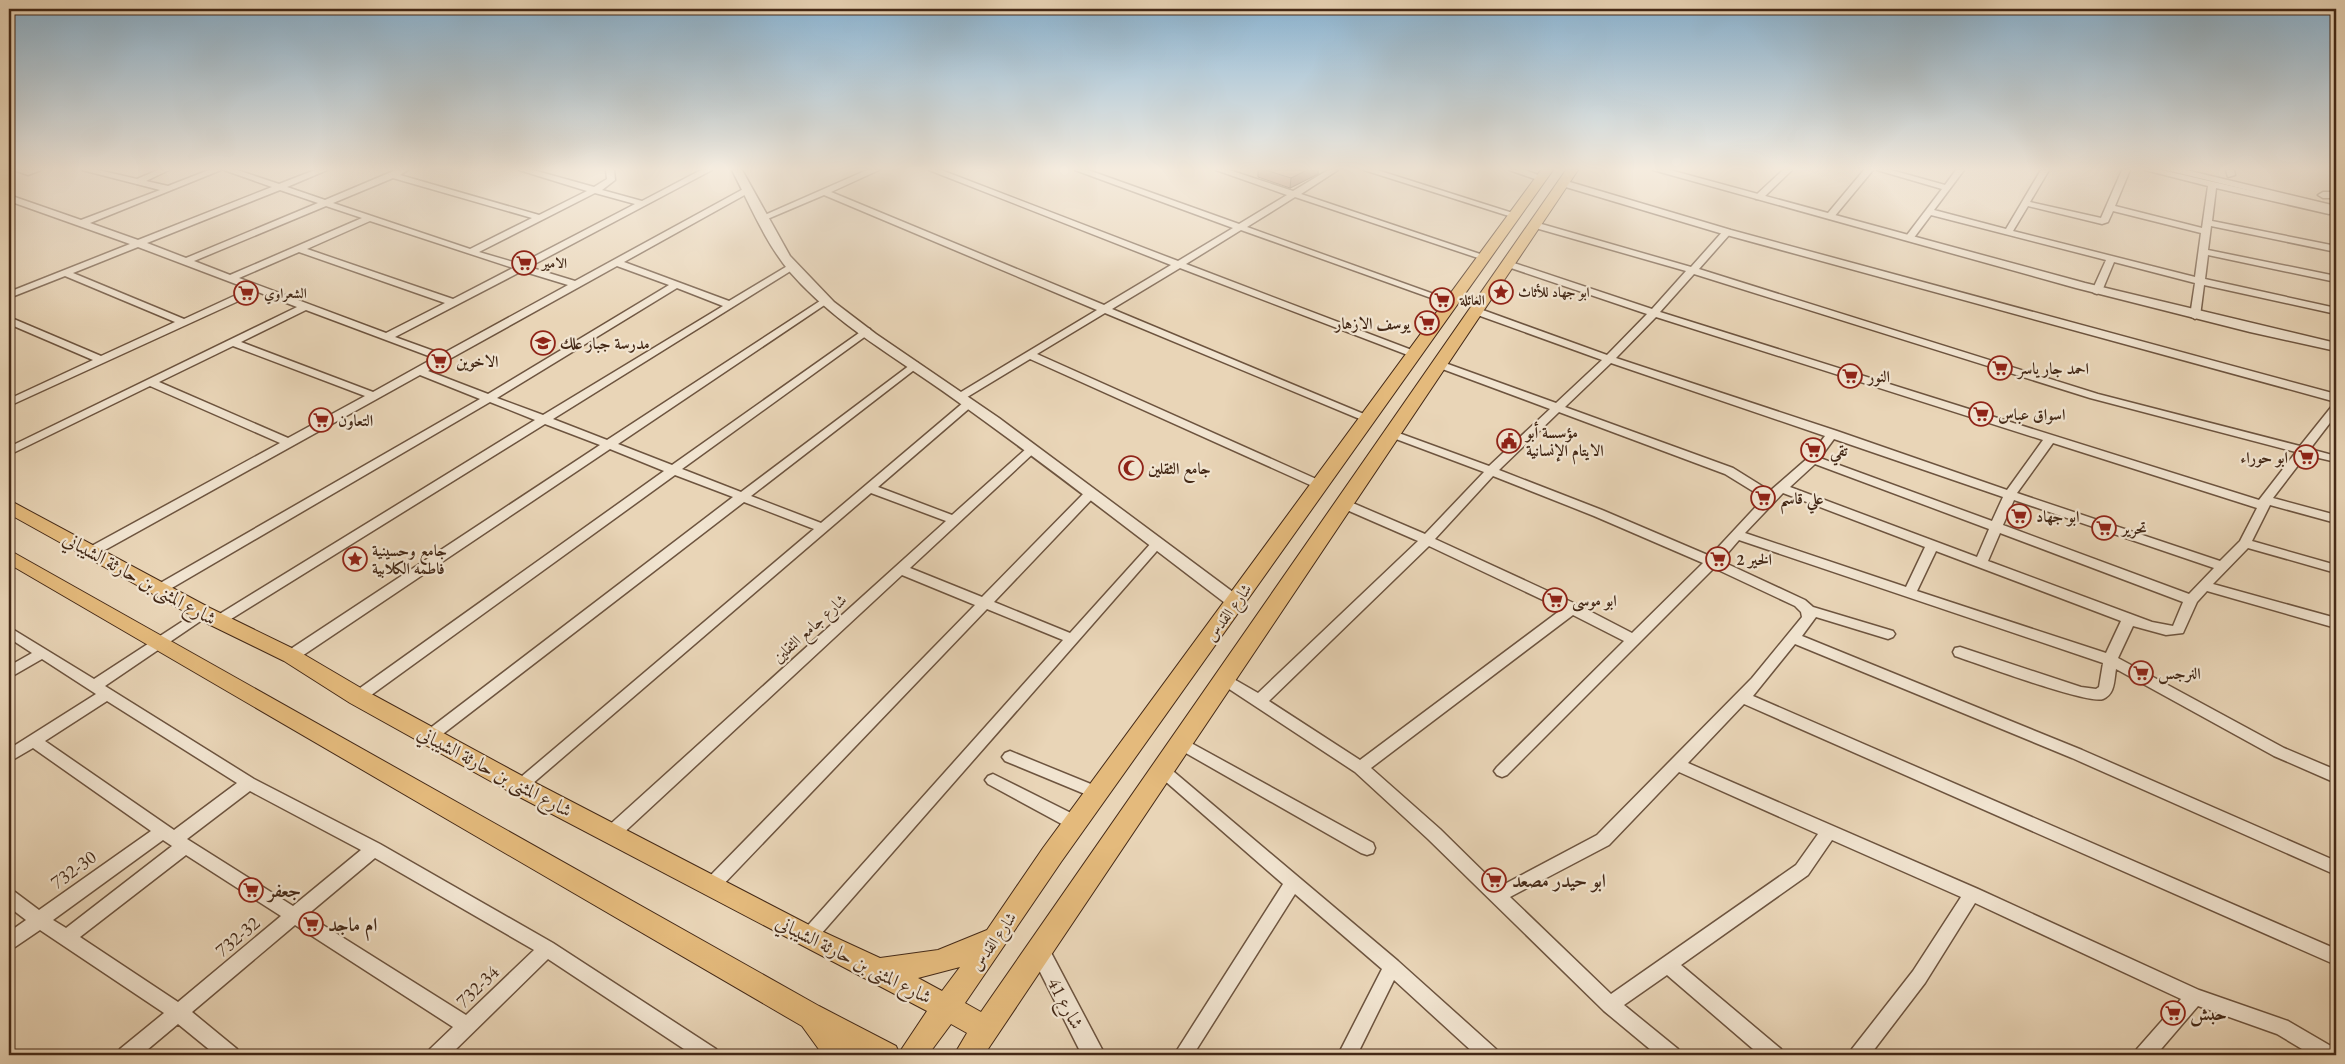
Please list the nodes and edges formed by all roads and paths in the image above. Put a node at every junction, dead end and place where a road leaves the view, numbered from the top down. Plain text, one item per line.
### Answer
1 (73, 220) edge
2 (91, 220) edge
3 (197, 220) edge
4 (287, 220) edge
5 (366, 220) edge
6 (375, 220) edge
7 (537, 220) edge
8 (612, 220) edge
9 (693, 220) edge
10 (763, 220) edge
11 (890, 220) edge
12 (1063, 220) edge
13 (1219, 220) edge
14 (1252, 220) edge
15 (1394, 220) edge
16 (1511, 220) edge
17 (1539, 220) edge
18 (1691, 220) edge
19 (1848, 220) edge
20 (1924, 220) edge
21 (1960, 220) edge
22 (2015, 220) edge
23 (2092, 220) edge
24 (2105, 220) edge
25 (2172, 220) edge
26 (2206, 220) edge
27 (83, 223) junction
28 (2205, 226) junction
29 (1240, 227) junction
30 (1727, 232) junction
31 (2008, 232) junction
32 (1910, 237) junction
33 (137, 243) junction
34 (1493, 245) junction
35 (1521, 245) junction
36 (299, 248) junction
37 (2336, 249) edge
38 (2202, 251) junction
39 (471, 252) junction
40 (2112, 259) junction
41 (186, 261) junction
42 (616, 262) junction
43 (1179, 264) junction
44 (792, 267) junction
45 (520, 268) junction
46 (1692, 270) junction
47 (65, 273) junction
48 (231, 278) junction
49 (2336, 279) edge
50 (2198, 281) junction
51 (576, 284) junction
52 (676, 285) junction
53 (258, 288) junction
54 (2098, 291) junction
55 (9, 295) edge
56 (826, 300) junction
57 (454, 302) junction
58 (1451, 302) junction
59 (306, 306) junction
60 (730, 306) junction
61 (1105, 309) junction
62 (1476, 311) junction
63 (2336, 311) edge
64 (1654, 313) junction
65 (2195, 316) junction
66 (9, 320) edge
67 (184, 322) junction
68 (866, 331) junction
69 (387, 337) junction
70 (234, 342) junction
71 (2336, 347) edge
72 (1030, 354) junction
73 (1414, 354) junction
74 (442, 358) junction
75 (1609, 359) junction
76 (101, 360) junction
77 (914, 364) junction
78 (1440, 365) junction
79 (419, 371) junction
80 (150, 382) junction
81 (1390, 388) junction
82 (374, 396) junction
83 (1418, 396) junction
84 (488, 398) junction
85 (2336, 398) edge
86 (964, 400) junction
87 (9, 403) edge
88 (1557, 408) junction
89 (2336, 408) edge
90 (1367, 419) junction
91 (544, 420) junction
92 (1833, 433) junction
93 (1392, 434) junction
94 (2050, 439) junction
95 (289, 443) junction
96 (609, 445) junction
97 (1031, 450) junction
98 (2302, 450) junction
99 (9, 451) edge
100 (1814, 459) junction
101 (2336, 459) edge
102 (675, 470) junction
103 (1492, 470) junction
104 (1319, 485) junction
105 (870, 488) junction
106 (1776, 493) junction
107 (2011, 493) junction
108 (1090, 494) junction
109 (741, 496) junction
110 (2265, 503) junction
111 (1344, 504) junction
112 (9, 506) edge
113 (2336, 519) edge
114 (954, 520) junction
115 (1996, 527) junction
116 (823, 528) junction
117 (1736, 535) junction
118 (1428, 539) junction
119 (2245, 543) junction
120 (1157, 544) junction
121 (1932, 545) junction
122 (92, 552) junction
123 (9, 556) edge
124 (1713, 561) junction
125 (1981, 562) junction
126 (2221, 566) junction
127 (900, 569) junction
128 (2336, 569) edge
129 (2203, 586) junction
130 (160, 589) junction
131 (1909, 594) junction
132 (2191, 600) junction
133 (1235, 602) junction
134 (985, 604) junction
135 (1573, 608) junction
136 (1808, 610) junction
137 (211, 617) junction
138 (2129, 618) junction
139 (2336, 623) edge
140 (9, 632) edge
141 (1888, 634) dead end
142 (1793, 638) junction
143 (1632, 639) junction
144 (1073, 640) junction
145 (159, 642) junction
146 (1960, 652) dead end
147 (42, 653) junction
148 (291, 656) junction
149 (2110, 660) junction
150 (9, 673) edge
151 (1226, 679) junction
152 (100, 690) junction
153 (358, 697) junction
154 (1742, 697) junction
155 (1259, 701) junction
156 (430, 736) junction
157 (33, 740) junction
158 (1182, 744) junction
159 (9, 756) edge
160 (1010, 757) dead end
161 (1676, 764) junction
162 (1360, 768) junction
163 (1162, 770) junction
164 (1502, 771) dead end
165 (2336, 777) edge
166 (993, 780) dead end
167 (249, 784) junction
168 (520, 786) junction
169 (1097, 793) junction
170 (1075, 823) junction
171 (1829, 831) junction
172 (612, 833) junction
173 (174, 839) junction
174 (1367, 848) dead end
175 (374, 849) junction
176 (2336, 868) edge
177 (1293, 882) junction
178 (712, 885) junction
179 (1972, 894) junction
180 (1497, 896) junction
181 (9, 897) edge
182 (294, 916) junction
183 (39, 920) junction
184 (808, 936) junction
185 (997, 936) junction
186 (66, 938) junction
187 (9, 942) edge
188 (547, 949) junction
189 (1039, 950) junction
190 (2336, 957) edge
191 (1668, 965) junction
192 (1392, 968) junction
193 (878, 970) junction
194 (2194, 997) junction
195 (945, 1006) junction
196 (1610, 1006) junction
197 (178, 1012) junction
198 (809, 1015) junction
199 (467, 1026) junction
200 (986, 1029) junction
201 (127, 1055) edge
202 (230, 1055) edge
203 (437, 1055) edge
204 (709, 1055) edge
205 (837, 1055) edge
206 (886, 1055) edge
207 (912, 1055) edge
208 (968, 1055) edge
209 (1094, 1055) edge
210 (1183, 1055) edge
211 (1347, 1055) edge
212 (1489, 1055) edge
213 (1671, 1055) edge
214 (1774, 1055) edge
215 (1859, 1055) edge
216 (2144, 1055) edge
217 (2329, 1055) edge

1 - 27 street
2 - 27 street
3 - 33 street
4 - 41 street
5 - 36 street
6 - 39 street
7 - 39 street
8 - 45 street
9 - 42 street
10 - 44 street
11 - 61 street
12 - 43 street
13 - 29 street
14 - 29 street
15 - 34 street
16 - 34 main road, شارع القدس
17 - 35 main road
18 - 30 street
19 - 32 street
20 - 32 street
21 - 31 street
22 - 31 street
23 - 24 street
25 - 28 street
26 - 28 street
27 - 33 street
28 - 37 street
28 - 38 street
29 - 43 street
29 - 58 street
30 - 46 street
30 - 85 street
31 - 40 street
32 - 54 street
33 - 41 street
33 - 47 street
34 - 35 main road
34 - 58 main road, شارع القدس
35 - 46 street
35 - 62 main road
35 - 64 street
36 - 48 street
36 - 57 street
38 - 49 street
38 - 50 street
39 - 45 street
40 - 50 street
40 - 54 street
41 - 48 street
42 - 51 street
42 - 52 street
43 - 61 street
43 - 73 street
44 - 56 street
44 - 60 street
45 - 51 street
45 - 57 street
46 - 64 street
46 - 98 street
47 - 55 street
47 - 67 street
48 - 53 street
50 - 63 street
50 - 65 street
51 - 74 street
52 - 60 street
52 - 84 street
53 - 59 street
53 - 67 street
54 - 65 street
56 - 68 street
56 - 96 street
57 - 69 street
58 - 73 main road, شارع القدس
59 - 69 street
59 - 70 street
60 - 91 street
61 - 72 street
61 - 90 street
62 - 75 street
62 - 78 main road
64 - 75 street
64 - 94 street
65 - 71 street
66 - 76 street
67 - 76 street
68 - 77 street
68 - 102 street
69 - 74 street
70 - 80 street
70 - 82 street
72 - 86 street
72 - 104 street
73 - 81 main road, شارع القدس
74 - 79 street
75 - 88 street
75 - 92 street
76 - 87 street
77 - 86 street
77 - 109 street
78 - 83 main road
78 - 88 street
79 - 82 street
79 - 84 street
80 - 95 street
80 - 99 street
81 - 83 main road
81 - 90 main road, شارع القدس
82 - 95 street
83 - 93 main road
84 - 91 street
84 - 130 street
86 - 97 street
86 - 105 street
88 - 103 street
88 - 106 street
89 - 98 street
90 - 104 main road, شارع القدس
91 - 96 street
91 - 137 street
92 - 100 street
92 - 107 street
93 - 103 street
93 - 111 main road
94 - 107 street
94 - 110 street
95 - 122 street
96 - 102 street
96 - 148 street
97 - 108 street
97 - 114 street, شارع جامع الثقلين
98 - 101 street
98 - 110 street
100 - 106 street
100 - 115 street
102 - 109 street
102 - 153 street
103 - 118 street
103 - 124 street
104 - 133 main road, شارع القدس
105 - 114 street
105 - 116 street
106 - 117 street
106 - 121 street
107 - 115 street
107 - 126 street
108 - 120 street
108 - 134 street
109 - 116 street
109 - 156 street
110 - 113 street
110 - 119 street
111 - 118 street
111 - 151 main road
112 - 122 main road, شارع المثنى بن حارثة الشيباني
114 - 127 street, شارع جامع الثقلين
115 - 125 street
115 - 132 street
116 - 168 street
117 - 124 street
117 - 131 street
118 - 135 street
118 - 155 street
119 - 126 street
119 - 128 street
120 - 133 street
120 - 144 street
121 - 125 street
121 - 131 street
122 - 130 main road, شارع المثنى بن حارثة الشيباني
123 - 145 main road
124 - 136 street
124 - 143 street
125 - 138 street
126 - 129 street
127 - 134 street
127 - 172 street, شارع جامع الثقلين
129 - 132 street
129 - 139 street
130 - 137 main road, شارع المثنى بن حارثة الشيباني
131 - 149 street
132 - 138 street
133 - 169 main road, شارع القدس
134 - 144 street
134 - 178 street
135 - 143 street
135 - 162 street
136 - 141 street
136 - 142 street
137 - 145 street
137 - 148 main road, شارع المثنى بن حارثة الشيباني
138 - 149 street
140 - 147 street
142 - 154 street
142 - 176 street
143 - 164 street
144 - 184 street
145 - 152 street
145 - 198 main road
146 - 149 street
147 - 150 street
147 - 152 street
148 - 153 main road, شارع المثنى بن حارثة الشيباني
149 - 165 street
151 - 155 street
151 - 158 main road
152 - 157 street
152 - 167 street
153 - 156 main road, شارع المثنى بن حارثة الشيباني
154 - 161 street
154 - 190 street
155 - 162 street
156 - 168 main road, شارع المثنى بن حارثة الشيباني
157 - 159 street
157 - 173 street
158 - 163 main road
158 - 174 street
160 - 169 street
161 - 171 street
161 - 180 street
162 - 180 street
163 - 177 street
163 - 189 main road
166 - 170 street
167 - 173 street
167 - 175 street
168 - 172 main road, شارع المثنى بن حارثة الشيباني
169 - 170 main road, شارع القدس
170 - 185 main road, شارع القدس
171 - 179 street
171 - 191 street
172 - 178 main road, شارع المثنى بن حارثة الشيباني
173 - 182 street
173 - 183 street, 732-30
173 - 186 street
175 - 182 street, 732-32
175 - 188 street
177 - 192 street
177 - 210 street
178 - 184 main road, شارع المثنى بن حارثة الشيباني
179 - 194 street
179 - 215 street
180 - 196 street
181 - 183 street
182 - 197 street, 732-32
182 - 199 street
183 - 186 street
183 - 187 street, 732-30
184 - 193 main road, شارع المثنى بن حارثة الشيباني
185 - 193 main road
185 - 195 main road, شارع القدس
186 - 197 street
188 - 199 street, 732-34
188 - 204 street
189 - 200 main road
189 - 209 street, شارع 41
191 - 196 street
191 - 214 street
192 - 211 street
192 - 212 street
193 - 195 main road, شارع المثنى بن حارثة الشيباني
194 - 216 street
194 - 217 street
195 - 200 main road, شارع المثنى بن حارثة الشيباني
195 - 207 main road, شارع القدس
196 - 213 street
197 - 201 street, 732-32
197 - 202 street
198 - 205 main road
198 - 206 main road
199 - 203 street, 732-34
200 - 208 main road

